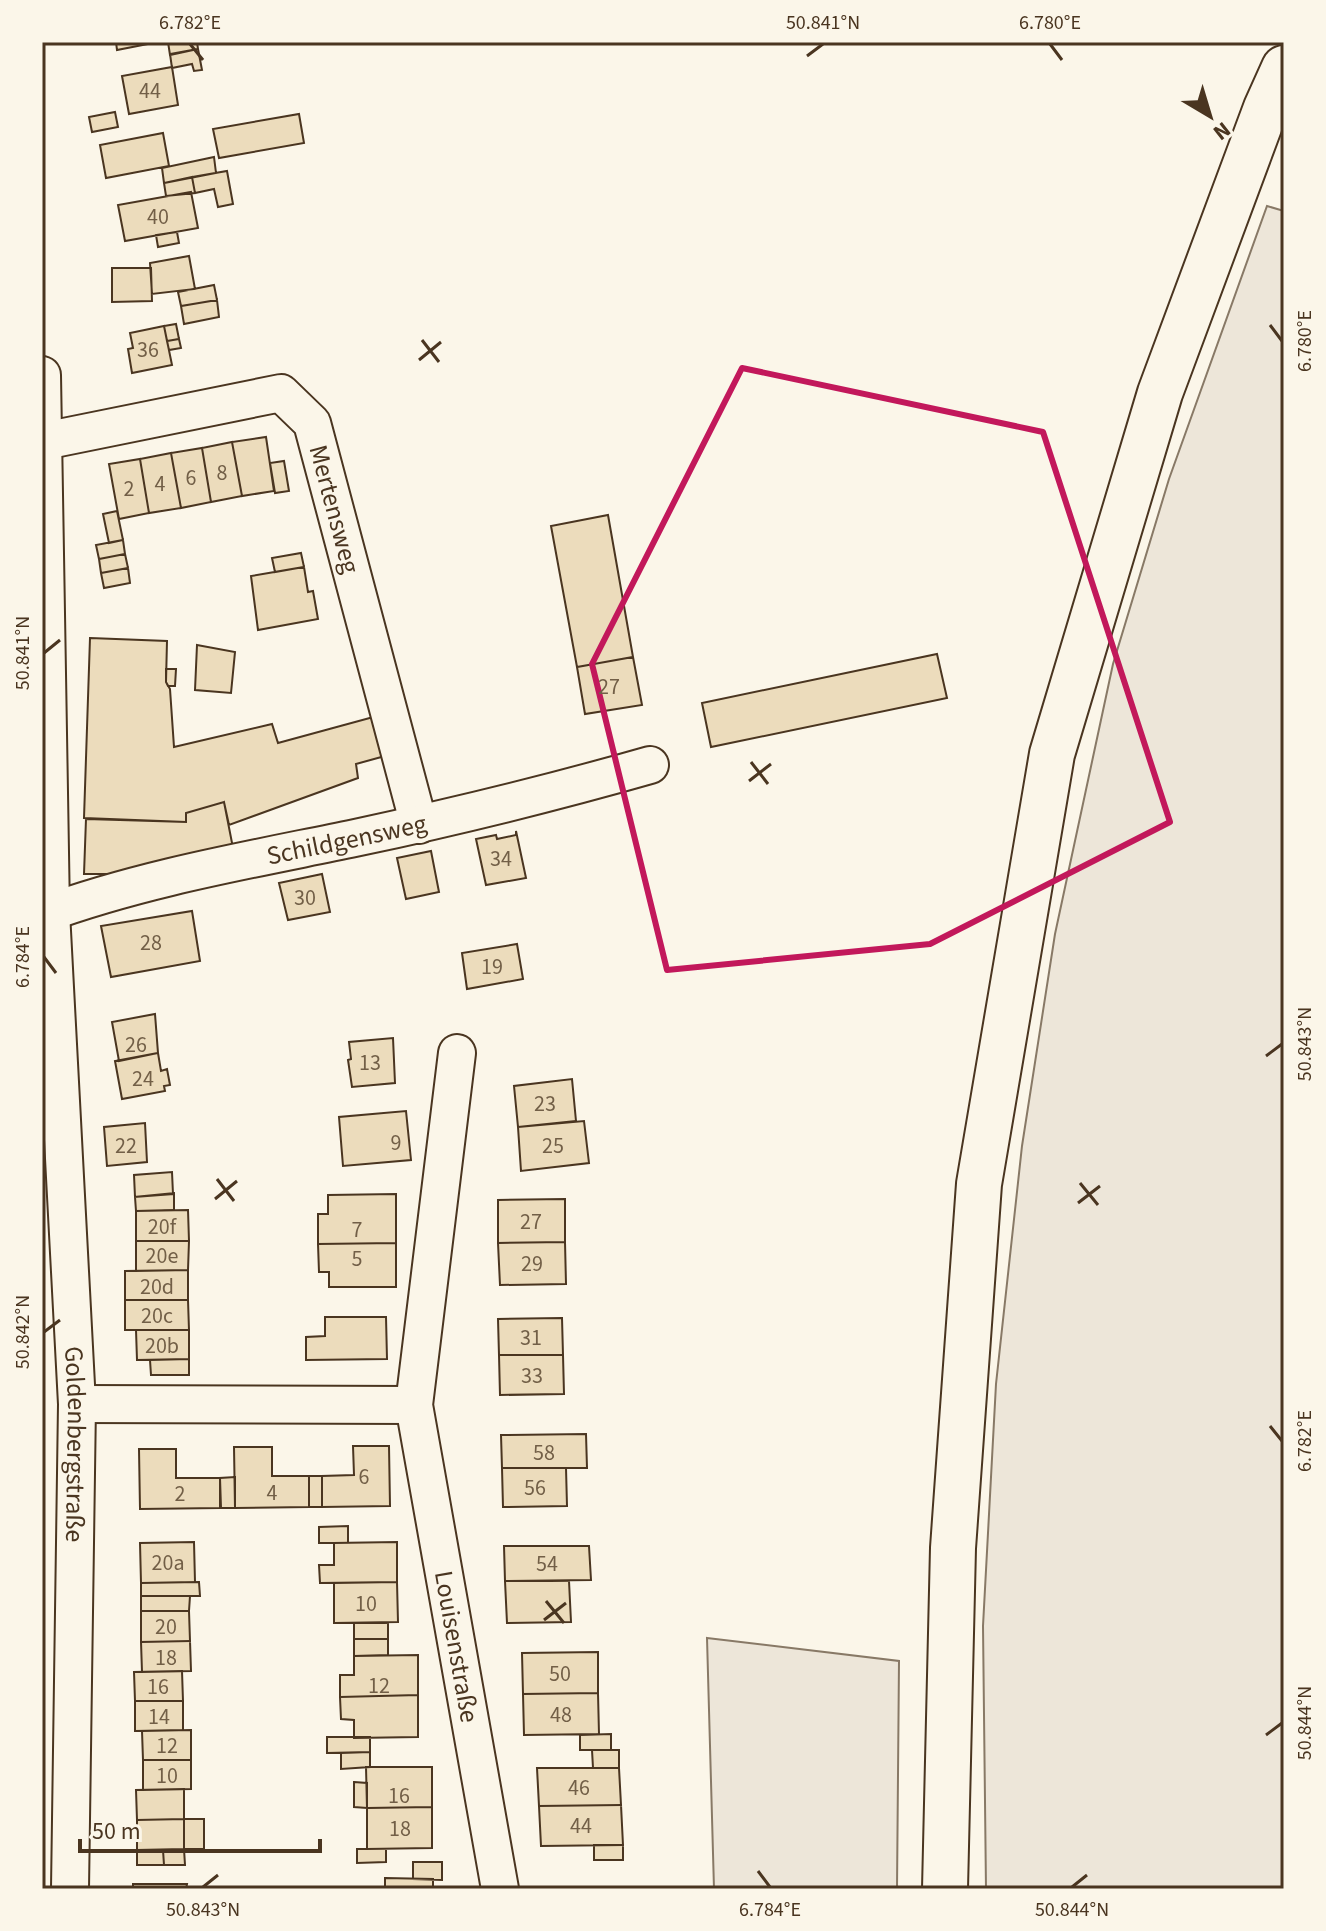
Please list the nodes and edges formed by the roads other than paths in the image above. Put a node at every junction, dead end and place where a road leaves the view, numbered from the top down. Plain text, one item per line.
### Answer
1 (1284, 68) edge
2 (42, 375) edge
3 (44, 441) edge
4 (650, 765) dead end
5 (419, 825) junction
6 (46, 913) edge
7 (457, 1053) dead end
8 (77, 1404) junction
9 (414, 1405) junction
10 (70, 1889) edge
11 (500, 1889) edge
12 (945, 1889) edge

1 - 12 main road
2 - 3 street, Goldenbergstraße
3 - 5 street, Mertensweg
3 - 6 street, Goldenbergstraße
4 - 5 street, Schildgensweg
5 - 6 street, Schildgensweg
6 - 8 street, Goldenbergstraße
7 - 9 street, Louisenstraße
8 - 9 street
8 - 10 street, Goldenbergstraße
9 - 11 street, Louisenstraße

